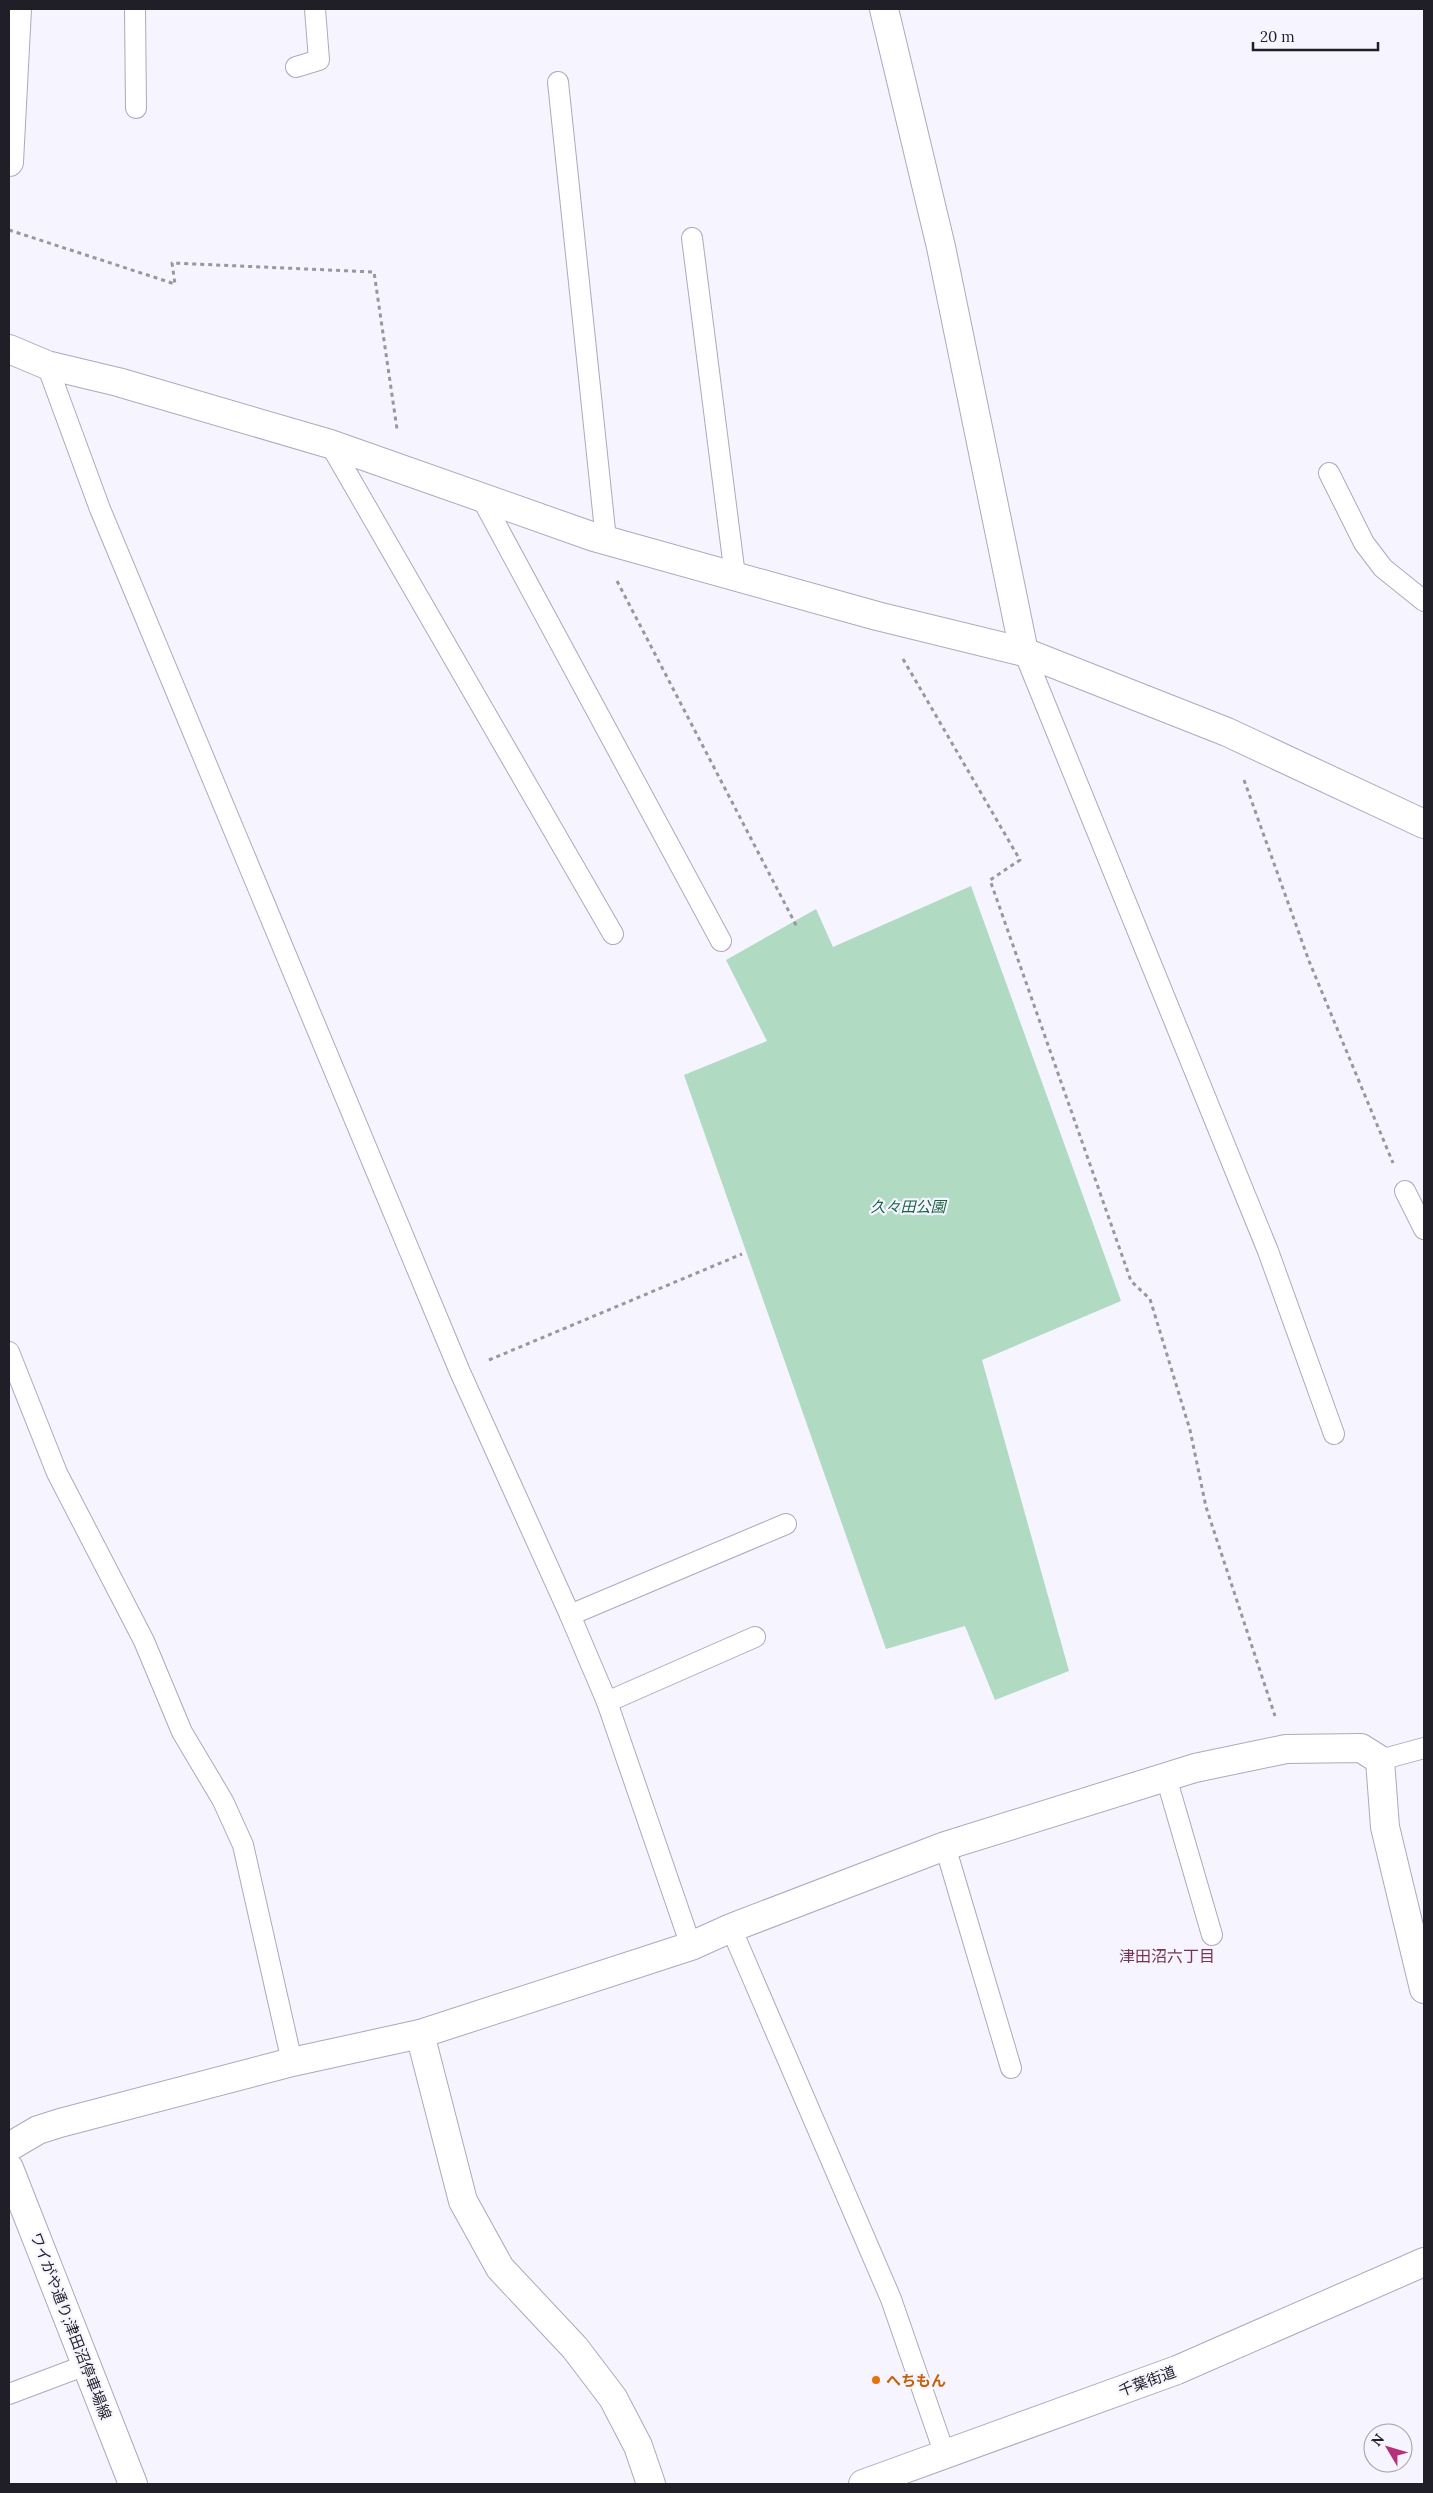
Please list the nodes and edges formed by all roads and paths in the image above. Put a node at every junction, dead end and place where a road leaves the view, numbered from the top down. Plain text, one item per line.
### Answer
1 (16, 9) edge
2 (134, 9) edge
3 (315, 9) edge
4 (884, 9) edge
5 (296, 67) dead end
6 (558, 82) dead end
7 (136, 108) dead end
8 (9, 162) edge
9 (9, 230) edge
10 (692, 238) dead end
11 (9, 349) edge
12 (47, 365) junction
13 (330, 444) junction
14 (403, 469) junction
15 (1329, 473) dead end
16 (481, 497) junction
17 (600, 539) junction
18 (735, 576) junction
19 (1424, 601) edge
20 (877, 616) junction
21 (1024, 652) junction
22 (1227, 732) junction
23 (1424, 824) edge
24 (798, 927) dead end
25 (613, 934) dead end
26 (721, 940) dead end
27 (1405, 1191) joint
28 (1424, 1230) edge
29 (742, 1254) dead end
30 (9, 1352) edge
31 (460, 1372) junction
32 (1334, 1434) dead end
33 (786, 1524) dead end
34 (570, 1615) junction
35 (754, 1637) dead end
36 (607, 1702) junction
37 (1424, 1748) edge
38 (1286, 1750) junction
39 (1380, 1760) junction
40 (1166, 1777) junction
41 (945, 1846) junction
42 (731, 1928) junction
43 (1212, 1935) dead end
44 (691, 1946) junction
45 (1424, 1989) edge
46 (420, 2034) junction
47 (292, 2062) junction
48 (1011, 2068) dead end
49 (9, 2147) edge
50 (9, 2168) edge
51 (1424, 2262) edge
52 (86, 2365) junction
53 (9, 2394) edge
54 (944, 2454) junction
55 (133, 2484) edge
56 (651, 2484) edge
57 (863, 2484) edge

1 - 8 main road
2 - 7 lane
3 - 5 lane
4 - 21 main road
6 - 17 lane
9 - 14 path
10 - 18 lane
11 - 12 main road
12 - 13 main road
12 - 31 lane
13 - 14 main road
13 - 25 lane
14 - 16 main road
15 - 19 lane
16 - 17 main road
16 - 26 lane
17 - 18 main road
17 - 24 path
18 - 20 main road
20 - 21 main road
20 - 38 path
21 - 22 main road
21 - 32 lane
22 - 23 main road
22 - 27 path
27 - 28 lane
29 - 31 path
30 - 47 lane
31 - 34 lane
33 - 34 lane
34 - 36 lane
35 - 36 lane
36 - 44 lane
37 - 39 lane
38 - 39 main road
38 - 40 main road
39 - 45 main road
40 - 41 main road
40 - 43 lane
41 - 42 main road
41 - 48 lane
42 - 44 main road
42 - 54 lane
44 - 46 main road
46 - 47 main road
46 - 56 main road
47 - 49 main road
50 - 52 main road, ワイがや通り;津田沼停車場線
51 - 54 main road, 千葉街道
52 - 53 lane
52 - 55 main road, ワイがや通り;津田沼停車場線
54 - 57 main road, 千葉街道

